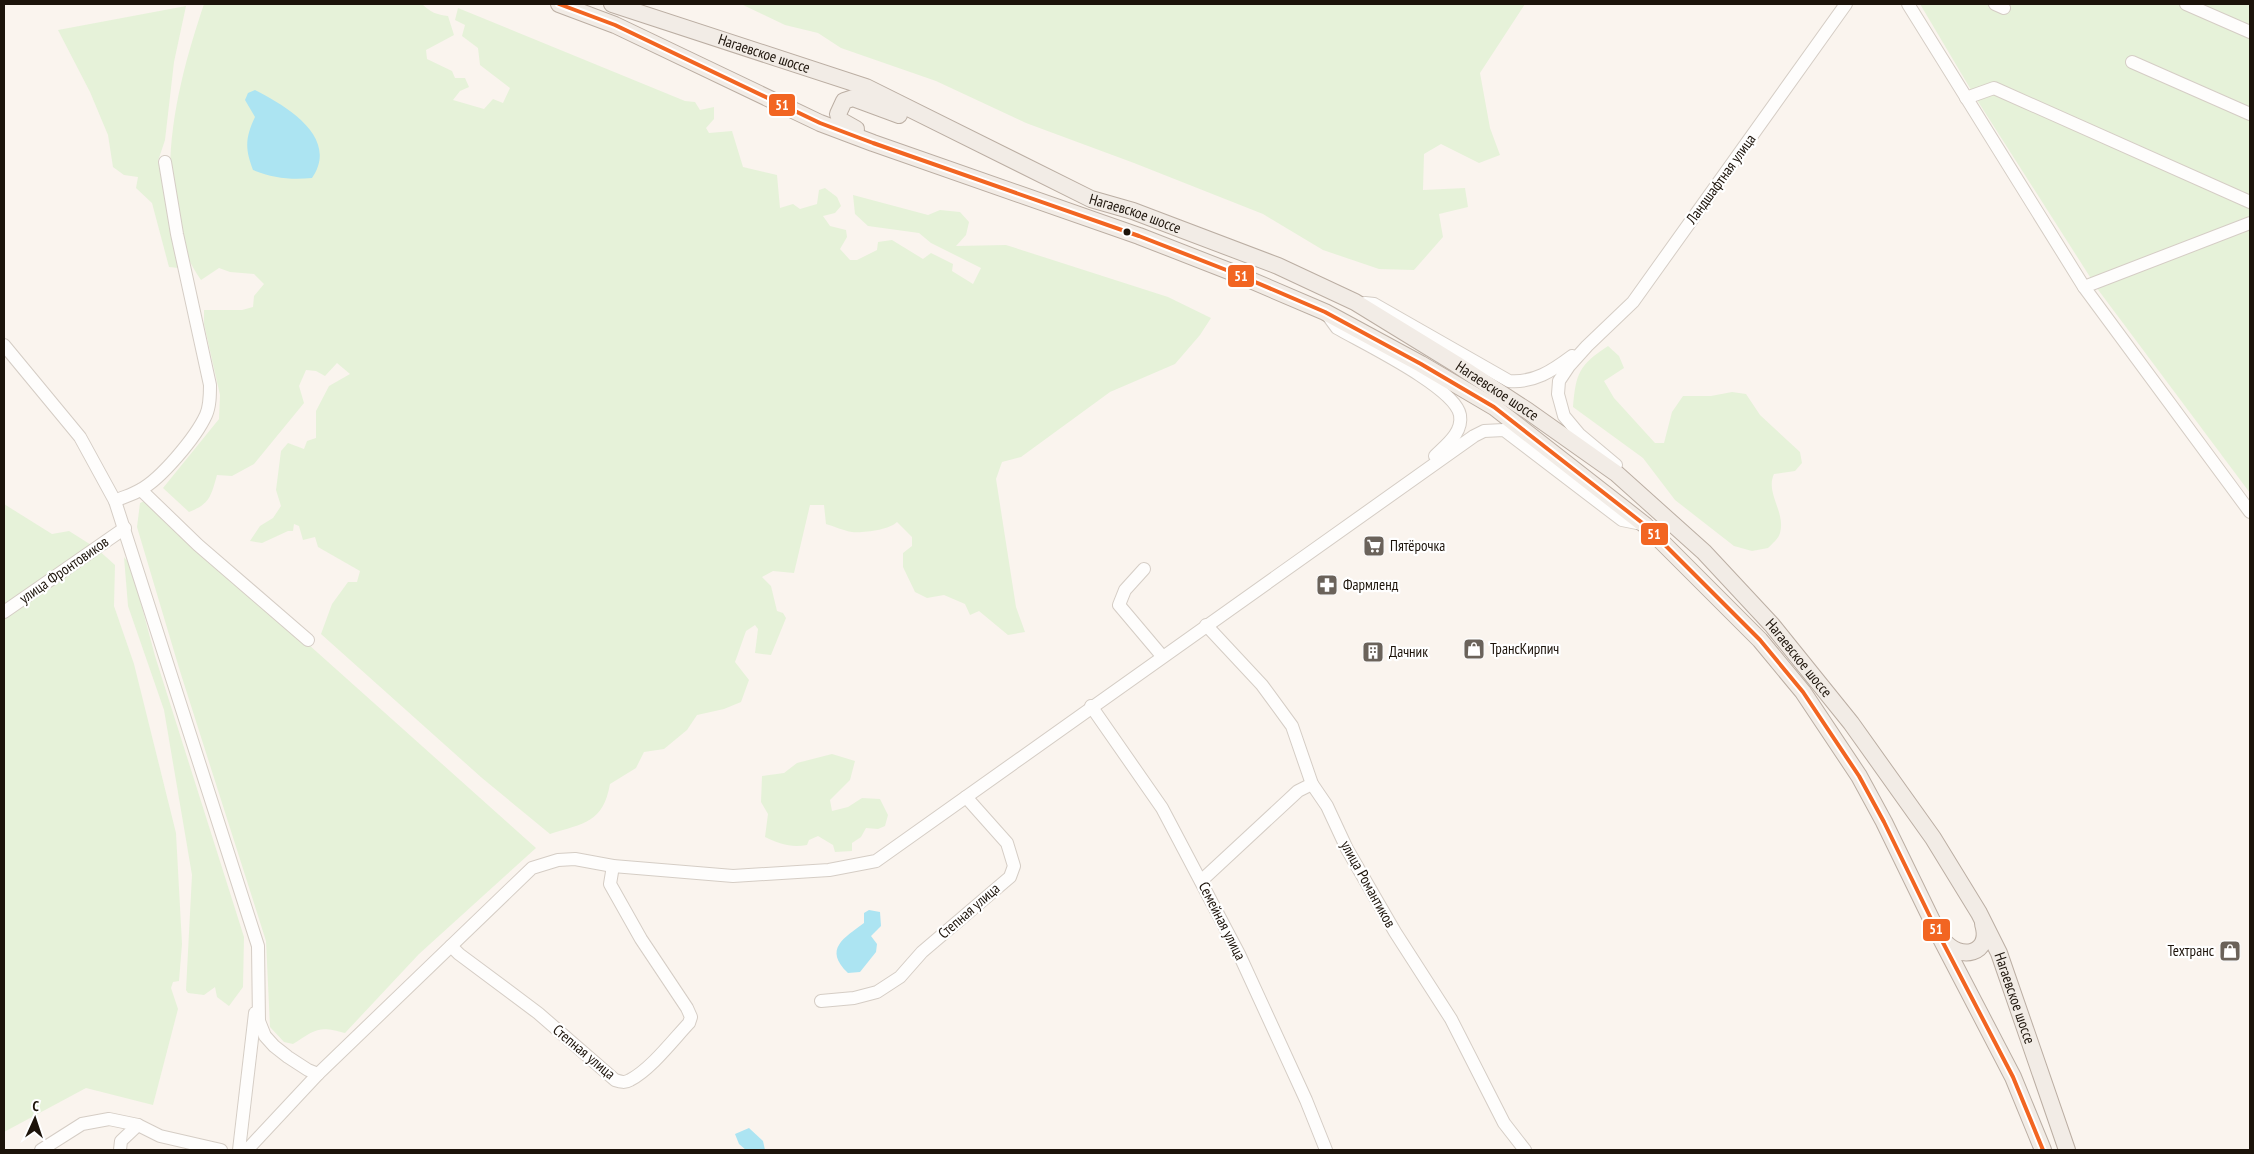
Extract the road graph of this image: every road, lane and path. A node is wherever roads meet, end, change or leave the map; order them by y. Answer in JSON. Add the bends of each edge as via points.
{"nodes":[{"id":1,"x":559,"y":4,"type":"edge"},
{"id":2,"x":612,"y":4,"type":"edge"},
{"id":3,"x":1846,"y":4,"type":"edge"},
{"id":4,"x":1908,"y":4,"type":"edge"},
{"id":5,"x":2186,"y":4,"type":"edge"},
{"id":6,"x":2250,"y":32,"type":"edge"},
{"id":7,"x":2132,"y":62,"type":"dead end"},
{"id":8,"x":1966,"y":98,"type":"junction"},
{"id":9,"x":2250,"y":114,"type":"edge"},
{"id":10,"x":1009,"y":160,"type":"junction"},
{"id":11,"x":165,"y":162,"type":"dead end"},
{"id":12,"x":1004,"y":189,"type":"junction"},
{"id":13,"x":2250,"y":202,"type":"edge"},
{"id":14,"x":2250,"y":223,"type":"edge"},
{"id":15,"x":2084,"y":287,"type":"junction"},
{"id":16,"x":1355,"y":302,"type":"junction"},
{"id":17,"x":1325,"y":312,"type":"junction"},
{"id":18,"x":4,"y":345,"type":"edge"},
{"id":19,"x":1586,"y":346,"type":"junction"},
{"id":20,"x":1418,"y":475,"type":"junction"},
{"id":21,"x":141,"y":490,"type":"junction"},
{"id":22,"x":115,"y":500,"type":"junction"},
{"id":23,"x":2250,"y":512,"type":"edge"},
{"id":24,"x":1645,"y":525,"type":"junction"},
{"id":25,"x":125,"y":528,"type":"junction"},
{"id":26,"x":1704,"y":552,"type":"junction"},
{"id":27,"x":1144,"y":569,"type":"dead end"},
{"id":28,"x":4,"y":612,"type":"edge"},
{"id":29,"x":1206,"y":625,"type":"junction"},
{"id":30,"x":308,"y":640,"type":"dead end"},
{"id":31,"x":1162,"y":656,"type":"junction"},
{"id":32,"x":1091,"y":706,"type":"junction"},
{"id":33,"x":1312,"y":784,"type":"junction"},
{"id":34,"x":966,"y":798,"type":"junction"},
{"id":35,"x":613,"y":866,"type":"junction"},
{"id":36,"x":1201,"y":881,"type":"junction"},
{"id":37,"x":1979,"y":913,"type":"junction"},
{"id":38,"x":1938,"y":933,"type":"junction"},
{"id":39,"x":452,"y":946,"type":"junction"},
{"id":40,"x":258,"y":981,"type":"junction"},
{"id":41,"x":821,"y":1001,"type":"dead end"},
{"id":42,"x":318,"y":1074,"type":"junction"},
{"id":43,"x":138,"y":1125,"type":"junction"},
{"id":44,"x":40,"y":1150,"type":"edge"},
{"id":45,"x":120,"y":1150,"type":"edge"},
{"id":46,"x":221,"y":1150,"type":"edge"},
{"id":47,"x":239,"y":1150,"type":"edge"},
{"id":48,"x":247,"y":1150,"type":"edge"},
{"id":49,"x":1326,"y":1150,"type":"edge"},
{"id":50,"x":1525,"y":1150,"type":"edge"},
{"id":51,"x":2043,"y":1150,"type":"edge"},
{"id":52,"x":2067,"y":1150,"type":"edge"}],
"edges":[{"from":1,"to":12,"type":"main road","name":"Нагаевское шоссе","via":[[615,25],[820,123]]},
{"from":2,"to":10,"type":"main road","name":"Нагаевское шоссе","via":[[866,87]]},
{"from":3,"to":19,"type":"street","name":"Ландшафтная улица","via":[[1633,302]]},
{"from":4,"to":8,"type":"street"},
{"from":5,"to":6,"type":"street"},
{"from":7,"to":9,"type":"street"},
{"from":8,"to":13,"type":"street","via":[[1994,88]]},
{"from":8,"to":15,"type":"street"},
{"from":10,"to":12,"type":"main road","via":[[986,154],[864,101],[853,98],[840,106],[840,120],[849,127],[982,175]]},
{"from":10,"to":16,"type":"main road","name":"Нагаевское шоссе","via":[[1091,199],[1133,211],[1278,266]]},
{"from":11,"to":21,"type":"street","via":[[210,398],[206,414],[193,437],[156,479]]},
{"from":12,"to":17,"type":"main road","name":"Нагаевское шоссе","via":[[1217,266]]},
{"from":14,"to":15,"type":"street"},
{"from":15,"to":23,"type":"street"},
{"from":16,"to":19,"type":"street","via":[[1374,304],[1509,381],[1524,382],[1539,377]]},
{"from":16,"to":26,"type":"main road","name":"Нагаевское шоссе","via":[[1528,410],[1617,474]]},
{"from":17,"to":20,"type":"street","via":[[1336,328],[1438,387],[1458,406],[1458,430]]},
{"from":17,"to":24,"type":"main road","name":"Нагаевское шоссе","via":[[1494,407]]},
{"from":18,"to":22,"type":"street","via":[[80,437]]},
{"from":19,"to":26,"type":"street","via":[[1559,381],[1558,394],[1564,416],[1580,434],[1689,527]]},
{"from":20,"to":24,"type":"street","via":[[1474,436],[1484,431],[1504,430],[1622,520]]},
{"from":20,"to":29,"type":"street"},
{"from":21,"to":22,"type":"street"},
{"from":21,"to":30,"type":"street","via":[[198,545]]},
{"from":22,"to":25,"type":"street"},
{"from":24,"to":38,"type":"main road","name":"Нагаевское шоссе","via":[[1760,640],[1803,692],[1859,776]]},
{"from":25,"to":28,"type":"street","name":"улица Фронтовиков"},
{"from":25,"to":40,"type":"street","via":[[258,946]]},
{"from":26,"to":37,"type":"main road","name":"Нагаевское шоссе","via":[[1772,625],[1851,723],[1933,838]]},
{"from":27,"to":31,"type":"street","via":[[1125,590],[1119,605]]},
{"from":29,"to":31,"type":"street"},
{"from":29,"to":33,"type":"street","name":"улица Романтиков","via":[[1262,686],[1292,726]]},
{"from":31,"to":32,"type":"street"},
{"from":32,"to":34,"type":"street"},
{"from":32,"to":36,"type":"street","name":"Семейная улица","via":[[1162,808]]},
{"from":33,"to":36,"type":"street","via":[[1298,792]]},
{"from":33,"to":50,"type":"street","name":"улица Романтиков","via":[[1327,806],[1376,901],[1451,1019],[1504,1123]]},
{"from":34,"to":35,"type":"street","via":[[876,861],[829,870],[733,876]]},
{"from":34,"to":41,"type":"street","name":"Степная улица","via":[[1007,843],[1014,866],[1010,877],[922,952],[900,977],[877,992]]},
{"from":35,"to":39,"type":"street","via":[[575,859],[558,860],[532,868]]},
{"from":35,"to":39,"type":"street","name":"Степная улица","via":[[610,884],[691,1017],[683,1030],[630,1080],[616,1080],[538,1013]]},
{"from":36,"to":49,"type":"street","name":"Семейная улица","via":[[1239,954]]},
{"from":37,"to":38,"type":"main road","via":[[1985,938],[1975,951],[1954,951]]},
{"from":37,"to":52,"type":"main road","name":"Нагаевское шоссе","via":[[2005,968]]},
{"from":38,"to":51,"type":"main road","name":"Нагаевское шоссе","via":[[2013,1077]]},
{"from":39,"to":42,"type":"street"},
{"from":40,"to":42,"type":"street","via":[[260,1021],[265,1036],[288,1057]]},
{"from":40,"to":47,"type":"street"},
{"from":42,"to":48,"type":"street"},
{"from":43,"to":44,"type":"street","via":[[109,1119],[82,1124]]},
{"from":43,"to":45,"type":"street","via":[[121,1141]]},
{"from":43,"to":46,"type":"street","via":[[160,1136]]}]}
